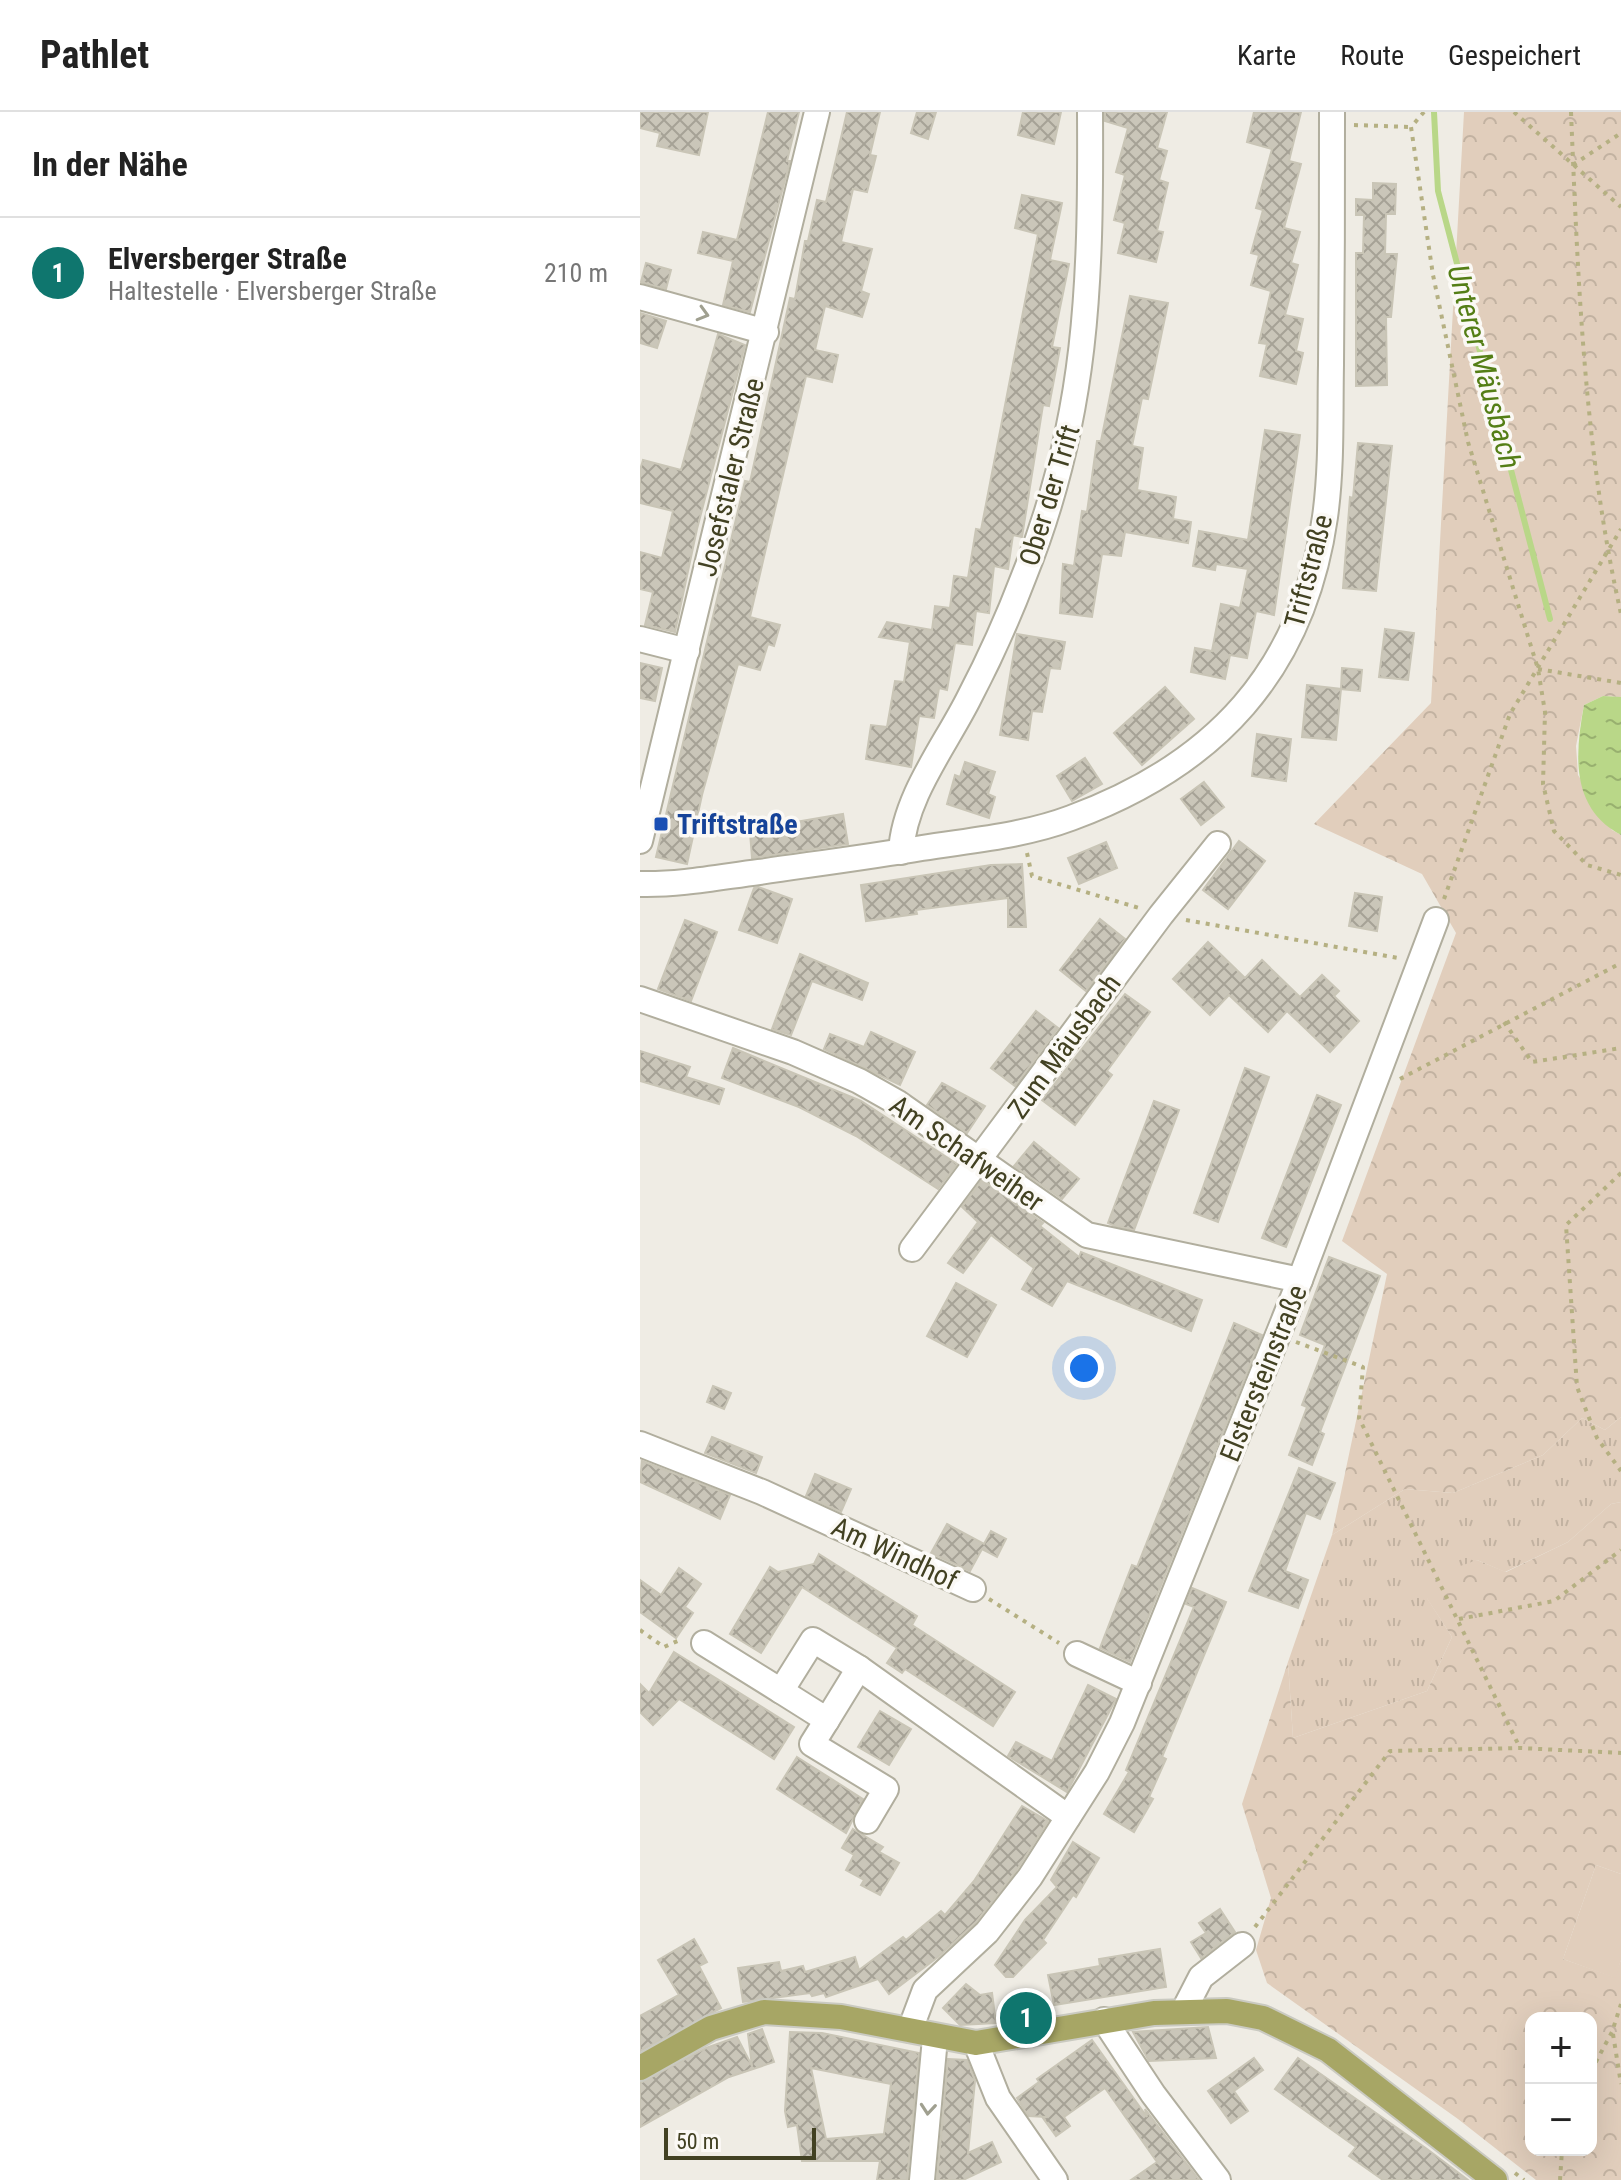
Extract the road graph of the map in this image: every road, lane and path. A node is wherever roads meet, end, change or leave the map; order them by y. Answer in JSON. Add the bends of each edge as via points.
{"nodes":[{"id":1,"x":817,"y":112,"type":"edge"},
{"id":2,"x":1090,"y":112,"type":"edge"},
{"id":3,"x":1424,"y":112,"type":"edge"},
{"id":4,"x":1514,"y":112,"type":"edge"},
{"id":5,"x":1571,"y":112,"type":"edge"},
{"id":6,"x":1332,"y":118,"type":"edge"},
{"id":7,"x":1411,"y":127,"type":"junction"},
{"id":8,"x":1621,"y":133,"type":"edge"},
{"id":9,"x":1573,"y":165,"type":"junction"},
{"id":10,"x":1621,"y":207,"type":"edge"},
{"id":11,"x":640,"y":297,"type":"edge"},
{"id":12,"x":766,"y":332,"type":"junction"},
{"id":13,"x":1621,"y":529,"type":"edge"},
{"id":14,"x":1608,"y":555,"type":"junction"},
{"id":15,"x":1621,"y":614,"type":"edge"},
{"id":16,"x":640,"y":639,"type":"edge"},
{"id":17,"x":687,"y":651,"type":"junction"},
{"id":18,"x":1538,"y":669,"type":"junction"},
{"id":19,"x":1621,"y":683,"type":"edge"},
{"id":20,"x":1023,"y":832,"type":"junction"},
{"id":21,"x":640,"y":841,"type":"edge"},
{"id":22,"x":1218,"y":844,"type":"dead end"},
{"id":23,"x":901,"y":852,"type":"junction"},
{"id":24,"x":1621,"y":875,"type":"edge"},
{"id":25,"x":640,"y":884,"type":"edge"},
{"id":26,"x":1161,"y":915,"type":"junction"},
{"id":27,"x":1436,"y":920,"type":"joint"},
{"id":28,"x":1420,"y":960,"type":"junction"},
{"id":29,"x":1621,"y":963,"type":"edge"},
{"id":30,"x":640,"y":999,"type":"edge"},
{"id":31,"x":1504,"y":1022,"type":"junction"},
{"id":32,"x":1621,"y":1048,"type":"edge"},
{"id":33,"x":1373,"y":1093,"type":"junction"},
{"id":34,"x":980,"y":1161,"type":"junction"},
{"id":35,"x":1621,"y":1173,"type":"edge"},
{"id":36,"x":912,"y":1249,"type":"dead end"},
{"id":37,"x":1300,"y":1280,"type":"junction"},
{"id":38,"x":1278,"y":1335,"type":"junction"},
{"id":39,"x":640,"y":1444,"type":"edge"},
{"id":40,"x":1621,"y":1471,"type":"edge"},
{"id":41,"x":1621,"y":1550,"type":"edge"},
{"id":42,"x":973,"y":1589,"type":"joint"},
{"id":43,"x":1459,"y":1619,"type":"junction"},
{"id":44,"x":640,"y":1630,"type":"edge"},
{"id":45,"x":704,"y":1643,"type":"joint"},
{"id":46,"x":1077,"y":1654,"type":"joint"},
{"id":47,"x":859,"y":1668,"type":"junction"},
{"id":48,"x":1139,"y":1683,"type":"junction"},
{"id":49,"x":781,"y":1691,"type":"junction"},
{"id":50,"x":827,"y":1720,"type":"junction"},
{"id":51,"x":1520,"y":1748,"type":"junction"},
{"id":52,"x":1621,"y":1753,"type":"edge"},
{"id":53,"x":1068,"y":1817,"type":"junction"},
{"id":54,"x":867,"y":1821,"type":"dead end"},
{"id":55,"x":1242,"y":1945,"type":"joint"},
{"id":56,"x":1621,"y":2004,"type":"edge"},
{"id":57,"x":1184,"y":2010,"type":"junction"},
{"id":58,"x":1104,"y":2020,"type":"junction"},
{"id":59,"x":910,"y":2030,"type":"junction"},
{"id":60,"x":1612,"y":2032,"type":"junction"},
{"id":61,"x":935,"y":2038,"type":"junction"},
{"id":62,"x":976,"y":2043,"type":"junction"},
{"id":63,"x":1597,"y":2060,"type":"edge"},
{"id":64,"x":640,"y":2068,"type":"edge"},
{"id":65,"x":1621,"y":2084,"type":"edge"},
{"id":66,"x":1562,"y":2156,"type":"edge"},
{"id":67,"x":922,"y":2180,"type":"edge"},
{"id":68,"x":1055,"y":2180,"type":"edge"},
{"id":69,"x":1218,"y":2180,"type":"edge"},
{"id":70,"x":1495,"y":2180,"type":"edge"},
{"id":71,"x":1560,"y":2180,"type":"edge"}],
"edges":[{"from":1,"to":12,"type":"street","name":"Josefstaler Straße"},
{"from":2,"to":23,"type":"street","name":"Ober der Trift","via":[[1086,311],[1063,465],[1002,631],[907,815]]},
{"from":3,"to":7,"type":"path"},
{"from":4,"to":9,"type":"path"},
{"from":5,"to":9,"type":"path"},
{"from":6,"to":7,"type":"path"},
{"from":6,"to":20,"type":"street","name":"Triftstraße","via":[[1325,516],[1307,596],[1288,646],[1260,689],[1218,732],[1178,762],[1117,799]]},
{"from":7,"to":18,"type":"path","via":[[1433,275],[1468,442]]},
{"from":8,"to":9,"type":"path"},
{"from":9,"to":10,"type":"path"},
{"from":9,"to":14,"type":"path","via":[[1588,409]]},
{"from":11,"to":12,"type":"street","one_way":true},
{"from":12,"to":17,"type":"street","name":"Josefstaler Straße"},
{"from":13,"to":14,"type":"path"},
{"from":14,"to":15,"type":"path"},
{"from":14,"to":18,"type":"path"},
{"from":16,"to":17,"type":"street"},
{"from":17,"to":21,"type":"street","name":"Josefstaler Straße"},
{"from":18,"to":19,"type":"path"},
{"from":18,"to":24,"type":"path","via":[[1545,712],[1543,784],[1554,831],[1587,865]]},
{"from":18,"to":27,"type":"path","via":[[1510,714]]},
{"from":20,"to":23,"type":"street","name":"Triftstraße"},
{"from":20,"to":26,"type":"path","via":[[1032,876]]},
{"from":22,"to":26,"type":"street","name":"Zum Mäusbach"},
{"from":23,"to":25,"type":"street","name":"Triftstraße","via":[[682,883]]},
{"from":26,"to":28,"type":"path"},
{"from":26,"to":34,"type":"street","name":"Zum Mäusbach"},
{"from":27,"to":28,"type":"street","name":"Elstersteinstraße"},
{"from":28,"to":33,"type":"street","name":"Elstersteinstraße"},
{"from":29,"to":31,"type":"path"},
{"from":30,"to":34,"type":"street","name":"Am Schafweiher","via":[[793,1052],[859,1081]]},
{"from":31,"to":32,"type":"path","via":[[1532,1062]]},
{"from":31,"to":33,"type":"path"},
{"from":33,"to":37,"type":"street","name":"Elstersteinstraße"},
{"from":34,"to":36,"type":"street","name":"Zum Mäusbach"},
{"from":34,"to":37,"type":"street","name":"Am Schafweiher","via":[[1087,1235]]},
{"from":35,"to":40,"type":"path","via":[[1566,1225],[1577,1387],[1597,1438]]},
{"from":37,"to":38,"type":"street","name":"Elstersteinstraße"},
{"from":38,"to":43,"type":"path","via":[[1363,1367],[1359,1418],[1417,1544]]},
{"from":38,"to":48,"type":"street","name":"Elstersteinstraße"},
{"from":39,"to":42,"type":"street","name":"Am Windhof","via":[[762,1492]]},
{"from":41,"to":43,"type":"path","via":[[1554,1601]]},
{"from":42,"to":46,"type":"path","name":"Am Windhof"},
{"from":43,"to":51,"type":"path"},
{"from":44,"to":45,"type":"path","via":[[664,1647],[690,1635]]},
{"from":45,"to":49,"type":"street"},
{"from":46,"to":48,"type":"street"},
{"from":47,"to":49,"type":"street","via":[[813,1640]]},
{"from":47,"to":50,"type":"street"},
{"from":47,"to":53,"type":"street"},
{"from":48,"to":53,"type":"street","name":"Elstersteinstraße","via":[[1111,1746]]},
{"from":49,"to":50,"type":"street"},
{"from":50,"to":54,"type":"street","via":[[812,1744],[886,1789]]},
{"from":51,"to":52,"type":"path"},
{"from":51,"to":55,"type":"path","via":[[1390,1751]]},
{"from":53,"to":59,"type":"street","name":"Elstersteinstraße","via":[[1005,1913],[925,1990]]},
{"from":55,"to":57,"type":"street","via":[[1201,1977]]},
{"from":56,"to":60,"type":"path"},
{"from":57,"to":58,"type":"main road"},
{"from":57,"to":70,"type":"main road","via":[[1263,2018],[1317,2044]]},
{"from":58,"to":62,"type":"main road"},
{"from":58,"to":69,"type":"street"},
{"from":59,"to":61,"type":"main road"},
{"from":59,"to":64,"type":"main road","via":[[841,2017],[764,2012],[711,2028]]},
{"from":60,"to":63,"type":"path"},
{"from":60,"to":65,"type":"path"},
{"from":61,"to":62,"type":"main road"},
{"from":61,"to":67,"type":"street","one_way":true},
{"from":62,"to":68,"type":"street","via":[[998,2098]]},
{"from":66,"to":71,"type":"path"}]}
